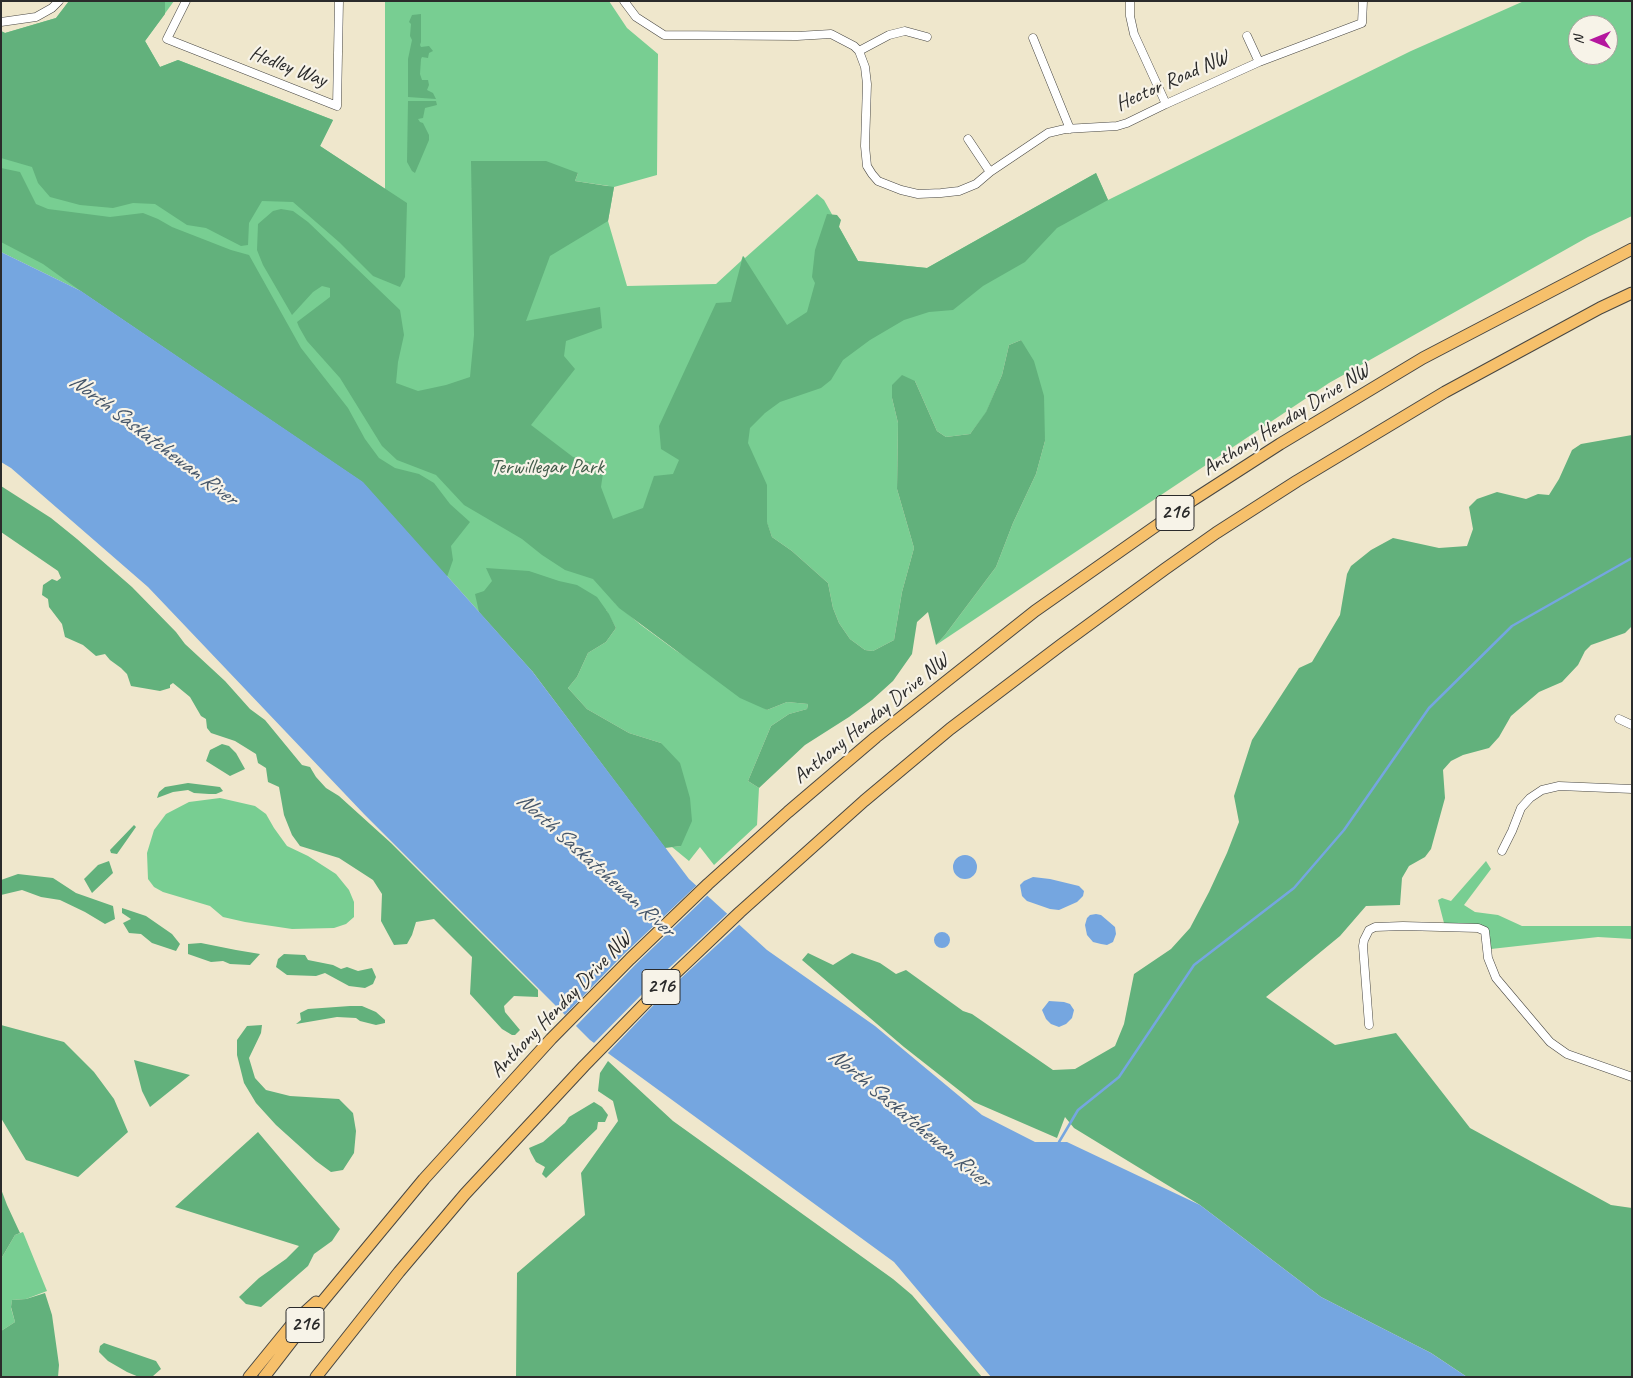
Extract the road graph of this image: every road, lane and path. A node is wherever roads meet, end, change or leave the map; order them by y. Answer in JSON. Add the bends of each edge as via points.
{"nodes":[{"id":1,"x":59,"y":1,"type":"edge"},
{"id":2,"x":186,"y":1,"type":"edge"},
{"id":3,"x":340,"y":1,"type":"edge"},
{"id":4,"x":624,"y":1,"type":"edge"},
{"id":5,"x":1130,"y":1,"type":"edge"},
{"id":6,"x":1363,"y":1,"type":"edge"},
{"id":7,"x":1,"y":22,"type":"edge"},
{"id":8,"x":1247,"y":36,"type":"dead end"},
{"id":9,"x":927,"y":37,"type":"dead end"},
{"id":10,"x":1033,"y":38,"type":"dead end"},
{"id":11,"x":859,"y":51,"type":"junction"},
{"id":12,"x":1259,"y":62,"type":"junction"},
{"id":13,"x":1166,"y":104,"type":"junction"},
{"id":14,"x":1070,"y":129,"type":"junction"},
{"id":15,"x":968,"y":139,"type":"dead end"},
{"id":16,"x":990,"y":172,"type":"junction"},
{"id":17,"x":1632,"y":241,"type":"edge"},
{"id":18,"x":1632,"y":249,"type":"edge"},
{"id":19,"x":1597,"y":266,"type":"junction"},
{"id":20,"x":1632,"y":292,"type":"edge"},
{"id":21,"x":1619,"y":720,"type":"dead end"},
{"id":22,"x":1632,"y":725,"type":"edge"},
{"id":23,"x":1632,"y":789,"type":"edge"},
{"id":24,"x":1502,"y":851,"type":"dead end"},
{"id":25,"x":1369,"y":1025,"type":"dead end"},
{"id":26,"x":1632,"y":1078,"type":"edge"},
{"id":27,"x":343,"y":1277,"type":"junction"},
{"id":28,"x":249,"y":1377,"type":"edge"},
{"id":29,"x":264,"y":1377,"type":"edge"},
{"id":30,"x":316,"y":1377,"type":"edge"}],
"edges":[{"from":1,"to":7,"type":"street","via":[[36,17]]},
{"from":2,"to":3,"type":"street","name":"Hedley Way","via":[[167,39],[337,106]]},
{"from":4,"to":11,"type":"street","via":[[636,18],[664,35],[831,34]]},
{"from":5,"to":13,"type":"street","via":[[1134,34]]},
{"from":6,"to":12,"type":"street","name":"Hector Road NW","via":[[1362,23]]},
{"from":8,"to":12,"type":"street","name":"Hector Road NW"},
{"from":9,"to":11,"type":"street","via":[[905,31],[889,35]]},
{"from":10,"to":14,"type":"street"},
{"from":11,"to":16,"type":"street","name":"Hector Road NW","via":[[865,67],[867,166],[878,181],[909,192],[941,194],[976,184]]},
{"from":12,"to":13,"type":"street","name":"Hector Road NW"},
{"from":13,"to":14,"type":"street","name":"Hector Road NW","via":[[1122,124]]},
{"from":14,"to":16,"type":"street","name":"Hector Road NW","via":[[1048,133]]},
{"from":15,"to":16,"type":"street"},
{"from":17,"to":19,"type":"highway"},
{"from":18,"to":19,"type":"highway","name":"Anthony Henday Drive NW","number":"216"},
{"from":19,"to":27,"type":"highway","name":"Anthony Henday Drive NW","number":"216","via":[[1423,358],[1192,500],[1035,611],[876,737],[708,884],[552,1039],[424,1179]]},
{"from":20,"to":30,"type":"highway","number":"216","via":[[1445,392],[1216,533],[983,704],[864,801],[662,986],[584,1066],[465,1194]]},
{"from":21,"to":22,"type":"street"},
{"from":23,"to":24,"type":"street","via":[[1560,786],[1542,790],[1521,808]]},
{"from":25,"to":26,"type":"street","via":[[1363,946],[1369,930],[1403,926],[1478,928],[1484,931],[1488,958],[1496,978],[1550,1042],[1567,1054]]},
{"from":27,"to":28,"type":"highway","via":[[293,1323]]},
{"from":27,"to":29,"type":"highway","name":"Anthony Henday Drive NW","number":"216"}]}
